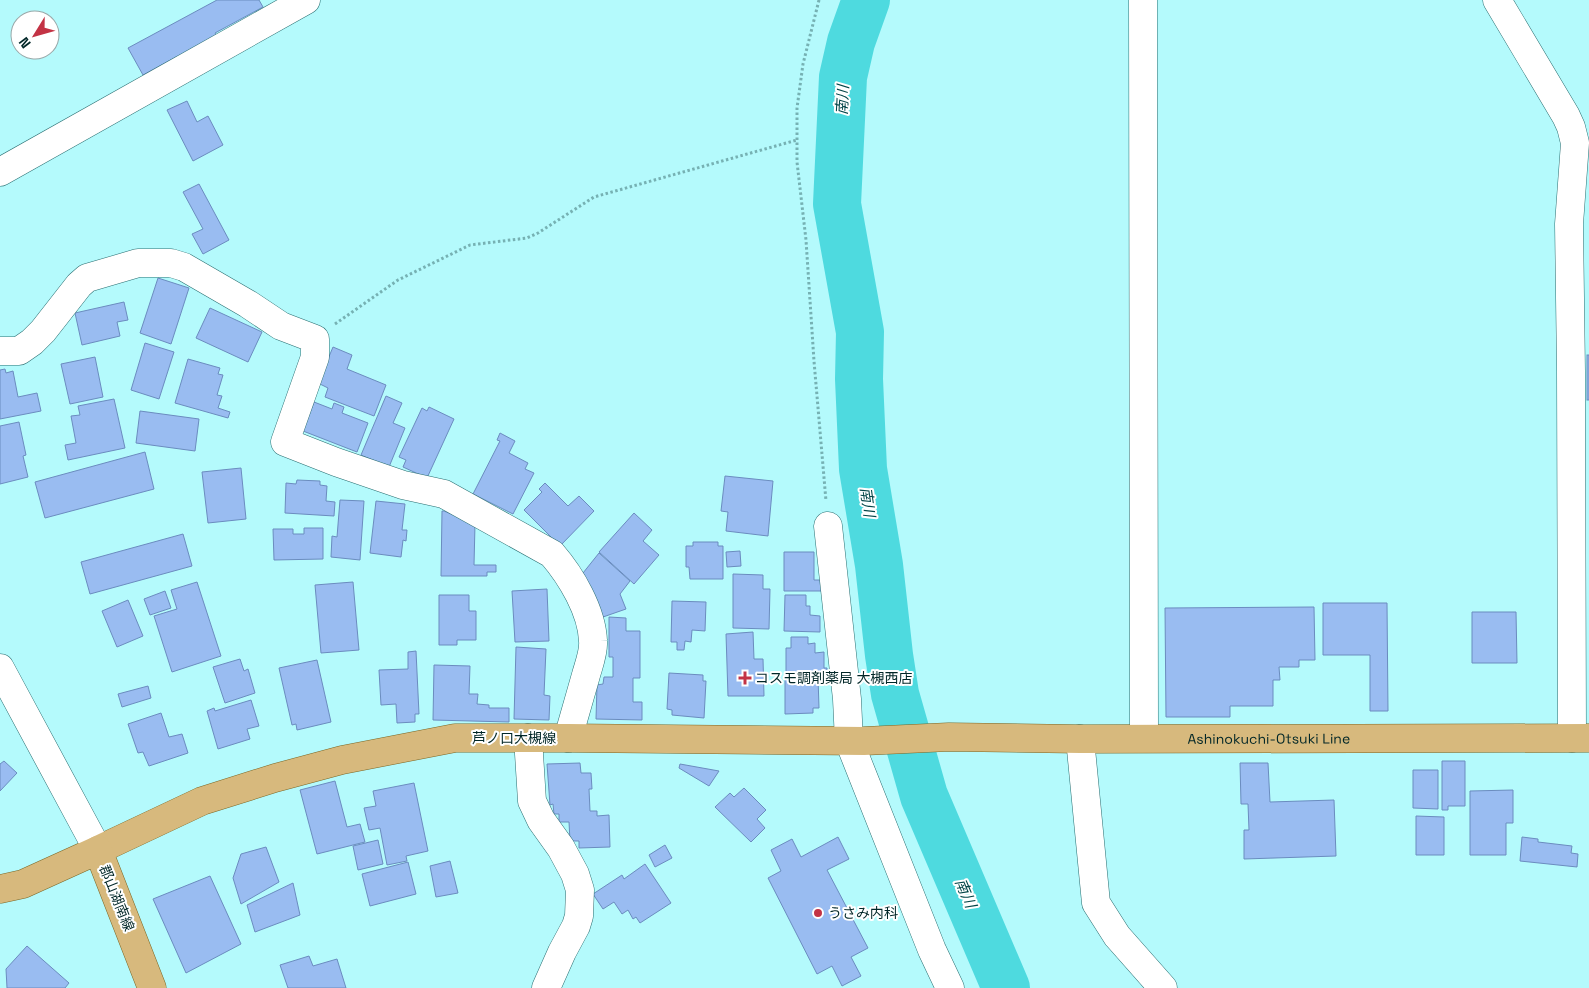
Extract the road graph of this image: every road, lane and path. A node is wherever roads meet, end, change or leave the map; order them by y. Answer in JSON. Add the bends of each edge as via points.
{"nodes":[{"id":1,"x":306,"y":0,"type":"edge"},
{"id":2,"x":819,"y":0,"type":"edge"},
{"id":3,"x":1143,"y":0,"type":"edge"},
{"id":4,"x":1497,"y":0,"type":"edge"},
{"id":5,"x":797,"y":140,"type":"junction"},
{"id":6,"x":0,"y":172,"type":"edge"},
{"id":7,"x":314,"y":339,"type":"junction"},
{"id":8,"x":0,"y":351,"type":"edge"},
{"id":9,"x":828,"y":526,"type":"joint"},
{"id":10,"x":0,"y":668,"type":"edge"},
{"id":11,"x":950,"y":737,"type":"joint"},
{"id":12,"x":528,"y":738,"type":"junction"},
{"id":13,"x":568,"y":738,"type":"junction"},
{"id":14,"x":1144,"y":738,"type":"junction"},
{"id":15,"x":1581,"y":738,"type":"edge"},
{"id":16,"x":1080,"y":739,"type":"junction"},
{"id":17,"x":857,"y":741,"type":"junction"},
{"id":18,"x":98,"y":850,"type":"junction"},
{"id":19,"x":0,"y":889,"type":"edge"},
{"id":20,"x":152,"y":988,"type":"edge"},
{"id":21,"x":546,"y":988,"type":"edge"},
{"id":22,"x":950,"y":988,"type":"edge"},
{"id":23,"x":1163,"y":988,"type":"edge"}],
"edges":[{"from":1,"to":6,"type":"street"},
{"from":2,"to":5,"type":"path","via":[[803,64],[797,108]]},
{"from":3,"to":14,"type":"street"},
{"from":4,"to":15,"type":"street","via":[[1566,116],[1575,142],[1569,224]]},
{"from":5,"to":7,"type":"path","via":[[594,197],[527,238],[470,245],[398,280]]},
{"from":5,"to":9,"type":"path"},
{"from":7,"to":8,"type":"street","via":[[281,326],[184,266],[138,263],[87,278],[32,342],[19,351]]},
{"from":7,"to":13,"type":"street","via":[[315,357],[285,442],[403,485],[444,494],[552,554],[562,566],[584,606],[594,642]]},
{"from":9,"to":17,"type":"street","via":[[847,699]]},
{"from":10,"to":18,"type":"street"},
{"from":11,"to":16,"type":"main road","name":"Ashinokuchi-Otsuki Line"},
{"from":11,"to":17,"type":"main road","name":"芦ノ口大槻線"},
{"from":12,"to":13,"type":"main road","name":"芦ノ口大槻線"},
{"from":12,"to":18,"type":"main road","name":"芦ノ口大槻線","via":[[455,738],[342,760],[202,801]]},
{"from":12,"to":21,"type":"street","via":[[532,801],[575,874],[580,890],[576,926]]},
{"from":13,"to":17,"type":"main road","name":"芦ノ口大槻線"},
{"from":14,"to":15,"type":"main road","name":"Ashinokuchi-Otsuki Line"},
{"from":14,"to":16,"type":"main road","name":"Ashinokuchi-Otsuki Line"},
{"from":16,"to":23,"type":"street","via":[[1096,903],[1117,936]]},
{"from":17,"to":22,"type":"street","via":[[932,950]]},
{"from":18,"to":19,"type":"main road","name":"郡山湖南線","via":[[22,884]]},
{"from":18,"to":20,"type":"main road","name":"郡山湖南線"}]}
